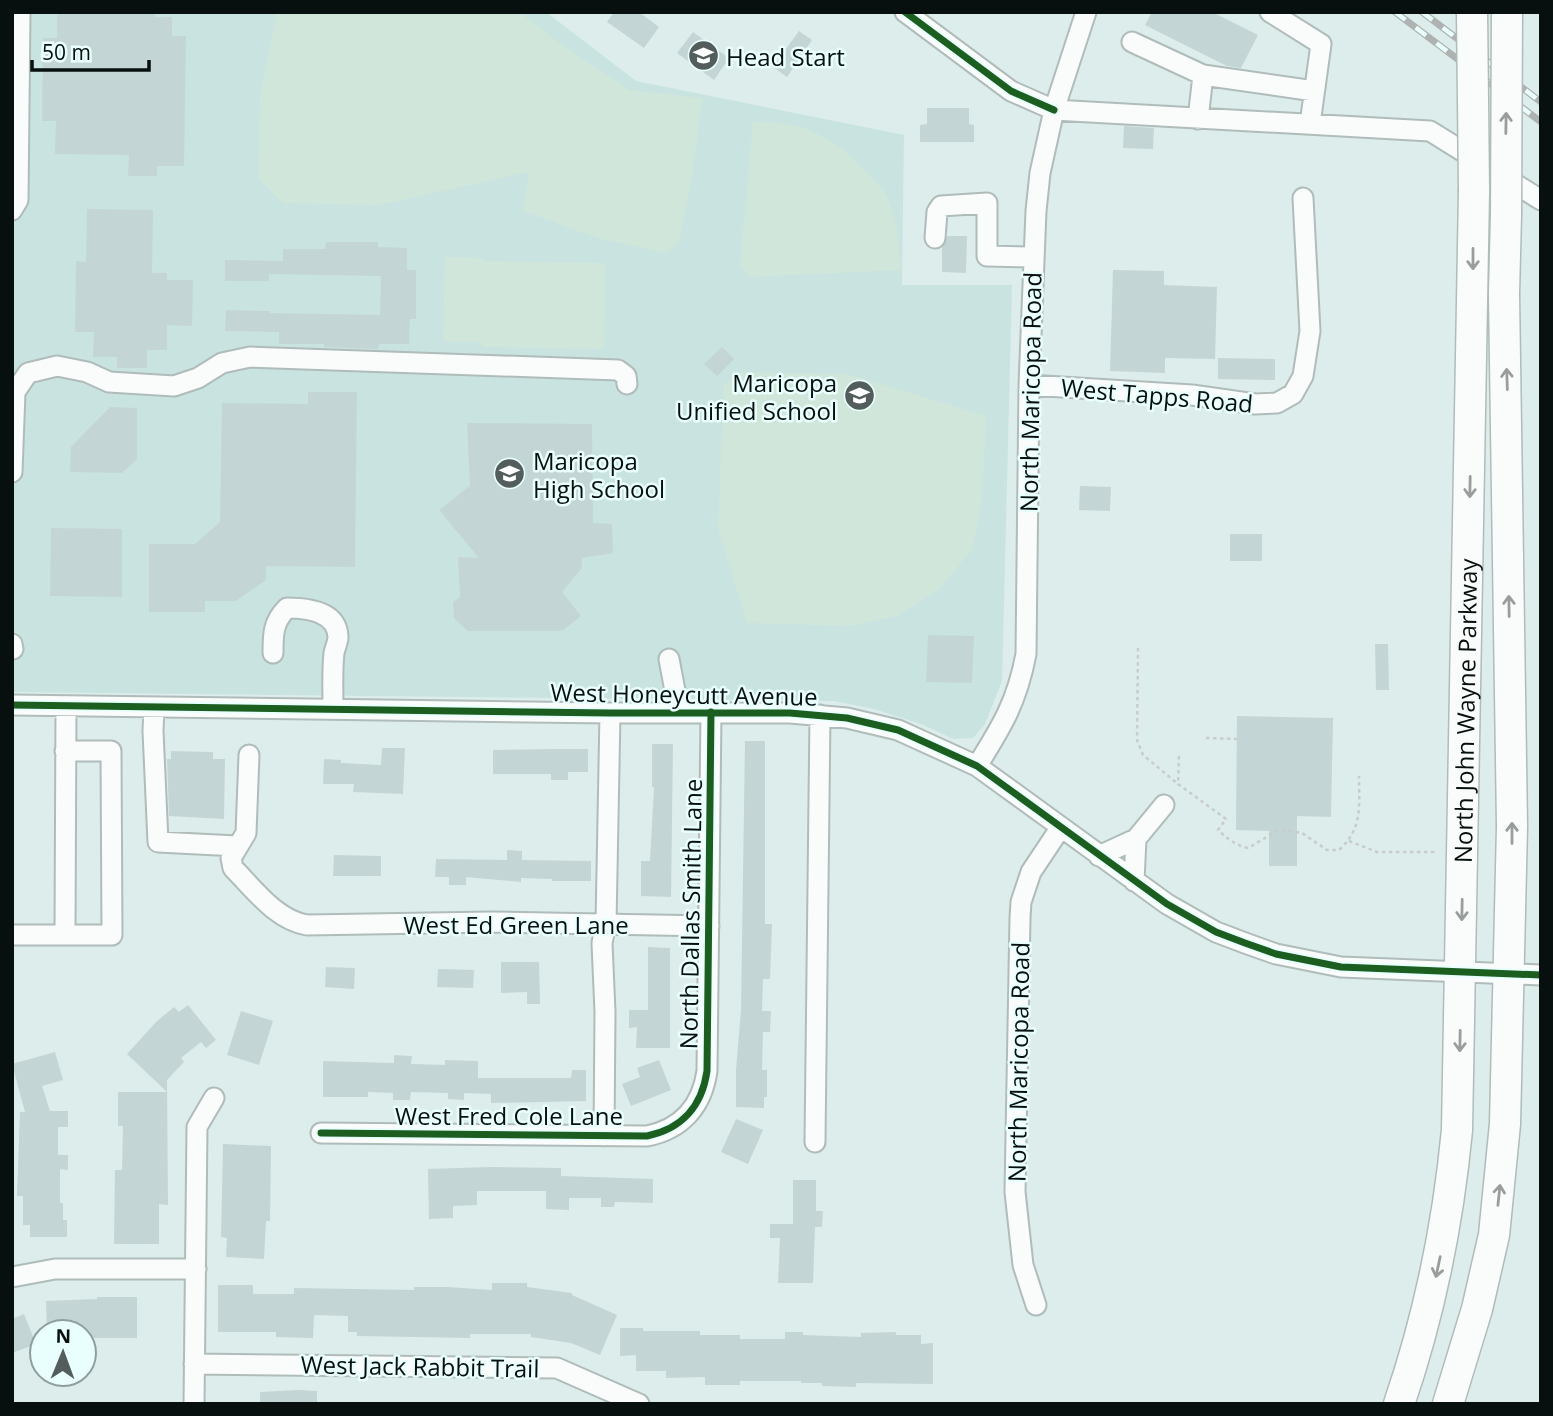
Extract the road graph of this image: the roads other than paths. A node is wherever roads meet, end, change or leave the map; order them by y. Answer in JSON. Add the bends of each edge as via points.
{"nodes":[{"id":1,"x":20,"y":12,"type":"edge"},
{"id":2,"x":905,"y":12,"type":"edge"},
{"id":3,"x":1086,"y":12,"type":"edge"},
{"id":4,"x":1270,"y":12,"type":"edge"},
{"id":5,"x":1472,"y":12,"type":"edge"},
{"id":6,"x":1507,"y":12,"type":"edge"},
{"id":7,"x":1132,"y":42,"type":"dead end"},
{"id":8,"x":1203,"y":75,"type":"junction"},
{"id":9,"x":1314,"y":91,"type":"junction"},
{"id":10,"x":1054,"y":110,"type":"junction"},
{"id":11,"x":1198,"y":119,"type":"junction"},
{"id":12,"x":1310,"y":124,"type":"junction"},
{"id":13,"x":1303,"y":198,"type":"dead end"},
{"id":14,"x":1541,"y":200,"type":"edge"},
{"id":15,"x":12,"y":210,"type":"edge"},
{"id":16,"x":935,"y":238,"type":"dead end"},
{"id":17,"x":1033,"y":257,"type":"junction"},
{"id":18,"x":18,"y":380,"type":"edge"},
{"id":19,"x":627,"y":384,"type":"dead end"},
{"id":20,"x":1029,"y":385,"type":"junction"},
{"id":21,"x":12,"y":472,"type":"edge"},
{"id":22,"x":274,"y":653,"type":"dead end"},
{"id":23,"x":669,"y":659,"type":"dead end"},
{"id":24,"x":12,"y":705,"type":"edge"},
{"id":25,"x":66,"y":706,"type":"junction"},
{"id":26,"x":155,"y":707,"type":"junction"},
{"id":27,"x":334,"y":708,"type":"junction"},
{"id":28,"x":680,"y":712,"type":"junction"},
{"id":29,"x":711,"y":712,"type":"junction"},
{"id":30,"x":610,"y":713,"type":"junction"},
{"id":31,"x":820,"y":715,"type":"junction"},
{"id":32,"x":65,"y":751,"type":"junction"},
{"id":33,"x":249,"y":755,"type":"dead end"},
{"id":34,"x":977,"y":766,"type":"junction"},
{"id":35,"x":1164,"y":805,"type":"dead end"},
{"id":36,"x":1060,"y":827,"type":"junction"},
{"id":37,"x":1136,"y":839,"type":"junction"},
{"id":38,"x":237,"y":846,"type":"junction"},
{"id":39,"x":1099,"y":856,"type":"junction"},
{"id":40,"x":1134,"y":881,"type":"junction"},
{"id":41,"x":606,"y":924,"type":"junction"},
{"id":42,"x":709,"y":926,"type":"junction"},
{"id":43,"x":12,"y":935,"type":"edge"},
{"id":44,"x":65,"y":935,"type":"junction"},
{"id":45,"x":1461,"y":973,"type":"junction"},
{"id":46,"x":1508,"y":975,"type":"junction"},
{"id":47,"x":1541,"y":975,"type":"edge"},
{"id":48,"x":215,"y":1098,"type":"dead end"},
{"id":49,"x":691,"y":1113,"type":"joint"},
{"id":50,"x":321,"y":1133,"type":"dead end"},
{"id":51,"x":604,"y":1136,"type":"junction"},
{"id":52,"x":815,"y":1142,"type":"dead end"},
{"id":53,"x":196,"y":1269,"type":"junction"},
{"id":54,"x":12,"y":1277,"type":"edge"},
{"id":55,"x":1036,"y":1306,"type":"dead end"},
{"id":56,"x":194,"y":1364,"type":"junction"},
{"id":57,"x":194,"y":1404,"type":"edge"},
{"id":58,"x":639,"y":1404,"type":"edge"},
{"id":59,"x":1399,"y":1404,"type":"edge"},
{"id":60,"x":1448,"y":1404,"type":"edge"}],
"edges":[{"from":1,"to":15,"type":"street","via":[[18,200]]},
{"from":2,"to":10,"type":"street","via":[[1011,91]]},
{"from":3,"to":10,"type":"street","name":"North Maricopa Road"},
{"from":4,"to":9,"type":"street","via":[[1321,44]]},
{"from":5,"to":45,"type":"highway","name":"North John Wayne Parkway","one_way":true,"bridge":true,"via":[[1474,191]]},
{"from":46,"to":6,"type":"highway","name":"North John Wayne Parkway","one_way":true,"bridge":true,"via":[[1512,826],[1504,294]]},
{"from":7,"to":8,"type":"street"},
{"from":8,"to":9,"type":"street"},
{"from":8,"to":11,"type":"street"},
{"from":9,"to":12,"type":"street"},
{"from":10,"to":11,"type":"street"},
{"from":10,"to":17,"type":"street","name":"North Maricopa Road","via":[[1040,173]]},
{"from":11,"to":12,"type":"street"},
{"from":12,"to":14,"type":"street","via":[[1430,131]]},
{"from":13,"to":20,"type":"street","name":"West Tapps Road","via":[[1310,331],[1303,376],[1293,394],[1277,403],[1255,404],[1192,395]]},
{"from":16,"to":17,"type":"street","via":[[941,206],[987,203],[987,256]]},
{"from":17,"to":20,"type":"street","name":"North Maricopa Road"},
{"from":18,"to":19,"type":"street","via":[[57,366],[109,382],[174,386],[222,363],[250,357],[618,370]]},
{"from":18,"to":21,"type":"street"},
{"from":20,"to":34,"type":"street","name":"North Maricopa Road","via":[[1026,654],[1008,716]]},
{"from":22,"to":27,"type":"street","via":[[277,618],[287,608],[308,608],[332,621],[338,636]]},
{"from":23,"to":28,"type":"street"},
{"from":24,"to":25,"type":"street","name":"West Honeycutt Avenue"},
{"from":25,"to":26,"type":"street","name":"West Honeycutt Avenue"},
{"from":25,"to":32,"type":"street"},
{"from":26,"to":27,"type":"street","name":"West Honeycutt Avenue"},
{"from":26,"to":38,"type":"street","via":[[158,842]]},
{"from":27,"to":30,"type":"street","name":"West Honeycutt Avenue"},
{"from":28,"to":29,"type":"street","name":"West Honeycutt Avenue"},
{"from":28,"to":30,"type":"street","name":"West Honeycutt Avenue"},
{"from":29,"to":31,"type":"street","name":"West Honeycutt Avenue"},
{"from":29,"to":42,"type":"street","name":"North Dallas Smith Lane"},
{"from":30,"to":41,"type":"street"},
{"from":31,"to":34,"type":"street","name":"West Honeycutt Avenue","via":[[898,730]]},
{"from":31,"to":52,"type":"street"},
{"from":32,"to":44,"type":"street"},
{"from":32,"to":44,"type":"street","via":[[111,751],[112,935]]},
{"from":33,"to":38,"type":"street","via":[[248,820]]},
{"from":34,"to":36,"type":"street","name":"West Honeycutt Avenue"},
{"from":35,"to":37,"type":"street"},
{"from":36,"to":39,"type":"street","name":"West Honeycutt Avenue"},
{"from":36,"to":55,"type":"street","name":"North Maricopa Road","via":[[1031,872],[1020,918],[1015,1192],[1023,1265]]},
{"from":37,"to":39,"type":"street"},
{"from":37,"to":40,"type":"street"},
{"from":38,"to":41,"type":"street","name":"West Ed Green Lane","via":[[231,858],[233,868],[292,923]]},
{"from":39,"to":40,"type":"street","name":"West Honeycutt Avenue"},
{"from":40,"to":45,"type":"street","name":"West Honeycutt Avenue","via":[[1216,932],[1276,954],[1341,967]]},
{"from":41,"to":42,"type":"street","name":"West Ed Green Lane"},
{"from":41,"to":51,"type":"street","via":[[602,943]]},
{"from":42,"to":49,"type":"street","name":"North Dallas Smith Lane","via":[[707,1071],[702,1096]]},
{"from":43,"to":44,"type":"street"},
{"from":45,"to":46,"type":"street","name":"West Honeycutt Avenue"},
{"from":45,"to":59,"type":"highway","name":"North John Wayne Parkway","one_way":true,"via":[[1452,1187],[1431,1300]]},
{"from":46,"to":47,"type":"street","name":"West Honeycutt Avenue"},
{"from":60,"to":46,"type":"highway","name":"North John Wayne Parkway","one_way":true,"via":[[1477,1309],[1499,1199]]},
{"from":48,"to":53,"type":"street","via":[[197,1127]]},
{"from":49,"to":51,"type":"street","name":"West Fred Cole Lane","via":[[659,1133]]},
{"from":50,"to":51,"type":"street","name":"West Fred Cole Lane"},
{"from":53,"to":54,"type":"street","via":[[55,1269]]},
{"from":53,"to":56,"type":"street"},
{"from":56,"to":57,"type":"street"},
{"from":56,"to":58,"type":"street","name":"West Jack Rabbit Trail","via":[[557,1368]]}]}
